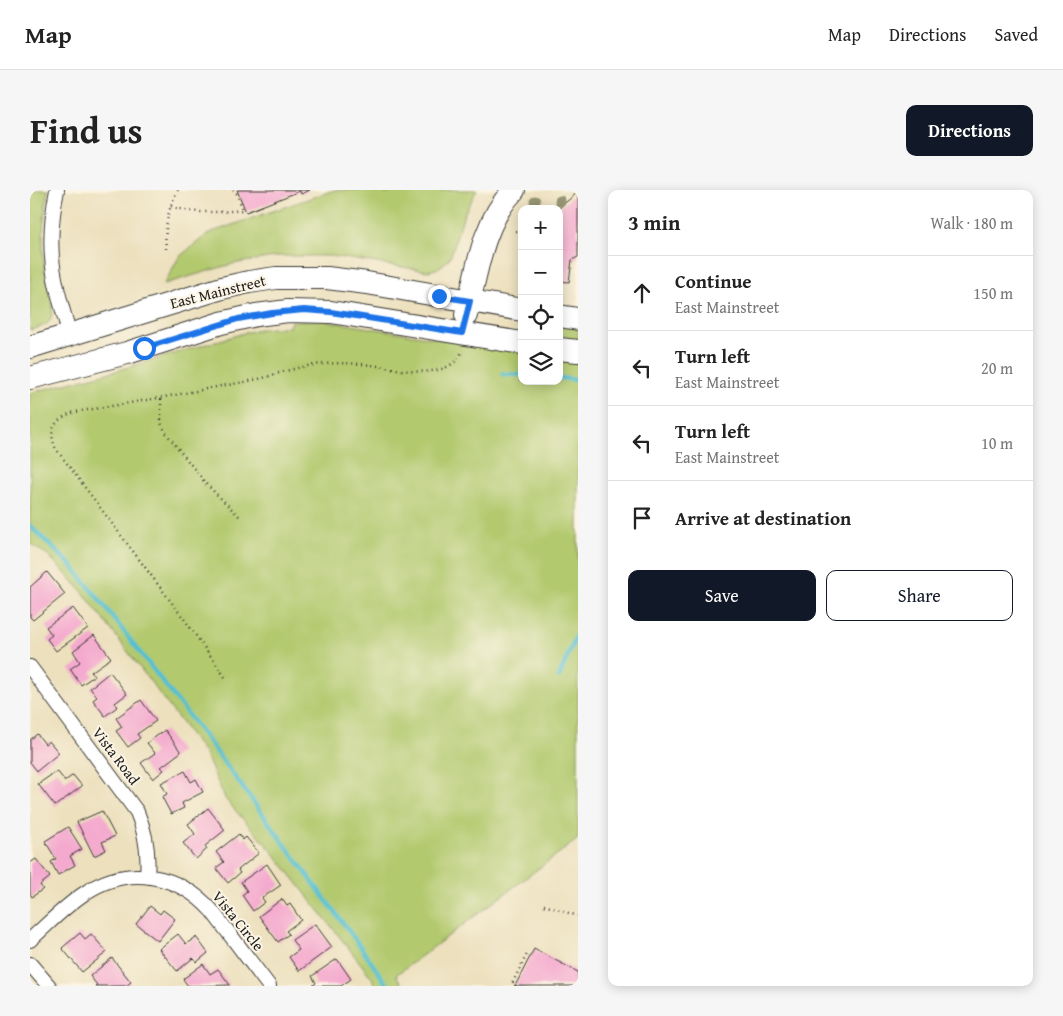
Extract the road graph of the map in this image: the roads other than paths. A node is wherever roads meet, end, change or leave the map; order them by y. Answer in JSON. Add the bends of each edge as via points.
{"nodes":[{"id":1,"x":56,"y":190,"type":"edge"},
{"id":2,"x":514,"y":190,"type":"edge"},
{"id":3,"x":470,"y":301,"type":"junction"},
{"id":4,"x":518,"y":309,"type":"edge"},
{"id":5,"x":563,"y":317,"type":"edge"},
{"id":6,"x":578,"y":319,"type":"edge"},
{"id":7,"x":462,"y":333,"type":"junction"},
{"id":8,"x":70,"y":335,"type":"junction"},
{"id":9,"x":518,"y":342,"type":"edge"},
{"id":10,"x":30,"y":347,"type":"edge"},
{"id":11,"x":563,"y":350,"type":"edge"},
{"id":12,"x":578,"y":352,"type":"edge"},
{"id":13,"x":30,"y":378,"type":"edge"},
{"id":14,"x":30,"y":667,"type":"edge"},
{"id":15,"x":147,"y":876,"type":"junction"},
{"id":16,"x":30,"y":940,"type":"edge"},
{"id":17,"x":30,"y":964,"type":"edge"},
{"id":18,"x":49,"y":986,"type":"edge"},
{"id":19,"x":269,"y":986,"type":"edge"}],
"edges":[{"from":1,"to":8,"type":"street","via":[[50,236],[51,260]]},
{"from":2,"to":3,"type":"main road","via":[[487,233]]},
{"from":3,"to":4,"type":"main road","name":"East Mainstreet"},
{"from":3,"to":7,"type":"main road"},
{"from":3,"to":8,"type":"main road","name":"East Mainstreet","via":[[367,283],[276,278],[222,288]]},
{"from":5,"to":6,"type":"main road"},
{"from":7,"to":9,"type":"main road","name":"East Mainstreet"},
{"from":7,"to":13,"type":"main road","name":"East Mainstreet","via":[[331,312],[272,313],[221,323],[127,353]]},
{"from":8,"to":10,"type":"main road","name":"East Mainstreet"},
{"from":11,"to":12,"type":"main road"},
{"from":14,"to":15,"type":"street","name":"Vista Road","via":[[137,812],[144,828],[149,856]]},
{"from":15,"to":16,"type":"street","name":"Vista Circle","via":[[118,878],[91,889]]},
{"from":15,"to":19,"type":"street","name":"Vista Circle","via":[[178,884],[202,900]]},
{"from":17,"to":18,"type":"street"}]}
